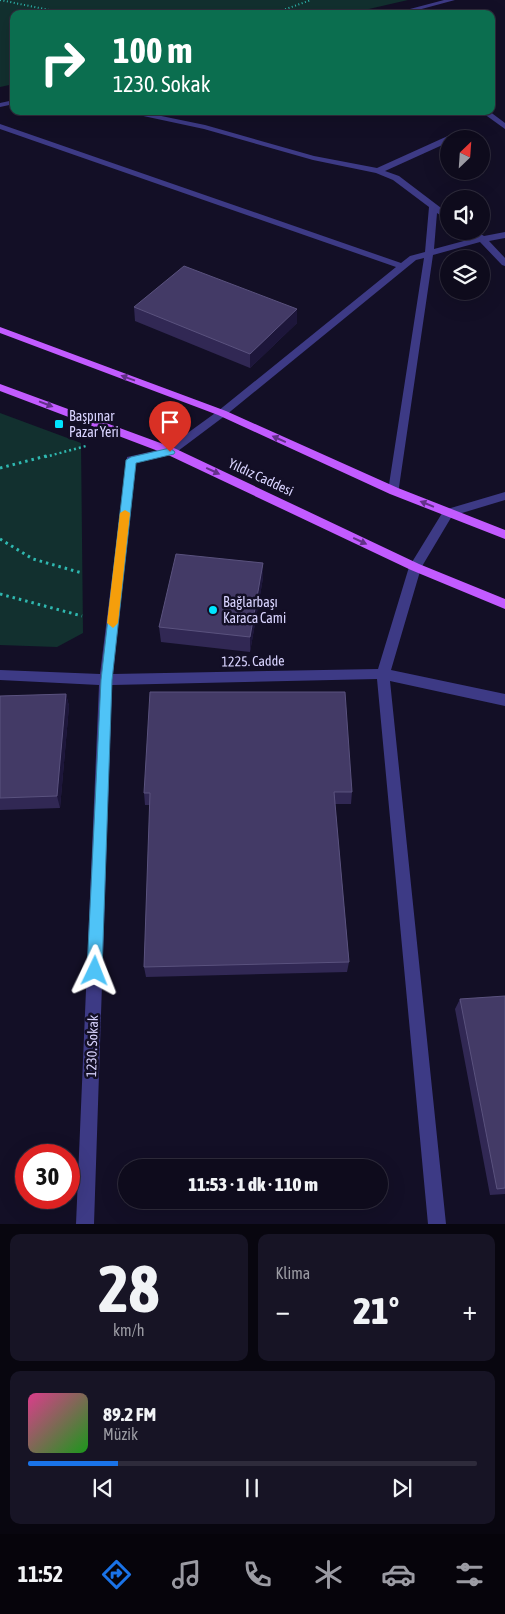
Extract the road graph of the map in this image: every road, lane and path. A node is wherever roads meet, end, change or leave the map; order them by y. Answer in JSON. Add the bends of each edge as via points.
{"nodes":[{"id":1,"x":0,"y":0,"type":"edge"},
{"id":2,"x":311,"y":0,"type":"edge"},
{"id":3,"x":452,"y":0,"type":"edge"},
{"id":4,"x":49,"y":10,"type":"edge"},
{"id":5,"x":283,"y":10,"type":"edge"},
{"id":6,"x":411,"y":10,"type":"edge"},
{"id":7,"x":505,"y":113,"type":"edge"},
{"id":8,"x":146,"y":115,"type":"edge"},
{"id":9,"x":489,"y":115,"type":"edge"},
{"id":10,"x":493,"y":118,"type":"junction"},
{"id":11,"x":0,"y":126,"type":"edge"},
{"id":12,"x":505,"y":127,"type":"edge"},
{"id":13,"x":440,"y":143,"type":"edge"},
{"id":14,"x":378,"y":171,"type":"junction"},
{"id":15,"x":433,"y":208,"type":"junction"},
{"id":16,"x":440,"y":212,"type":"edge"},
{"id":17,"x":505,"y":235,"type":"edge"},
{"id":18,"x":490,"y":238,"type":"edge"},
{"id":19,"x":483,"y":240,"type":"joint"},
{"id":20,"x":429,"y":252,"type":"junction"},
{"id":21,"x":505,"y":263,"type":"edge"},
{"id":22,"x":400,"y":266,"type":"junction"},
{"id":23,"x":0,"y":330,"type":"edge"},
{"id":24,"x":0,"y":387,"type":"edge"},
{"id":25,"x":222,"y":413,"type":"junction"},
{"id":26,"x":127,"y":435,"type":"junction"},
{"id":27,"x":170,"y":452,"type":"junction"},
{"id":28,"x":0,"y":468,"type":"edge"},
{"id":29,"x":394,"y":491,"type":"junction"},
{"id":30,"x":505,"y":496,"type":"edge"},
{"id":31,"x":448,"y":513,"type":"junction"},
{"id":32,"x":505,"y":536,"type":"edge"},
{"id":33,"x":0,"y":539,"type":"edge"},
{"id":34,"x":415,"y":567,"type":"junction"},
{"id":35,"x":82,"y":572,"type":"dead end"},
{"id":36,"x":0,"y":594,"type":"edge"},
{"id":37,"x":505,"y":604,"type":"edge"},
{"id":38,"x":82,"y":616,"type":"dead end"},
{"id":39,"x":382,"y":674,"type":"junction"},
{"id":40,"x":0,"y":675,"type":"edge"},
{"id":41,"x":106,"y":680,"type":"junction"},
{"id":42,"x":505,"y":700,"type":"edge"},
{"id":43,"x":85,"y":1224,"type":"edge"},
{"id":44,"x":438,"y":1224,"type":"edge"}],
"edges":[{"from":1,"to":4,"type":"path"},
{"from":2,"to":5,"type":"path"},
{"from":3,"to":6,"type":"street"},
{"from":7,"to":10,"type":"street"},
{"from":8,"to":14,"type":"street","via":[[205,126],[313,158]]},
{"from":9,"to":10,"type":"street"},
{"from":10,"to":12,"type":"street"},
{"from":11,"to":22,"type":"street"},
{"from":13,"to":14,"type":"street"},
{"from":14,"to":15,"type":"street","via":[[396,178]]},
{"from":15,"to":16,"type":"street"},
{"from":15,"to":20,"type":"street"},
{"from":17,"to":18,"type":"street"},
{"from":19,"to":20,"type":"street"},
{"from":19,"to":21,"type":"street"},
{"from":20,"to":22,"type":"street"},
{"from":20,"to":29,"type":"street"},
{"from":22,"to":25,"type":"street"},
{"from":25,"to":23,"type":"main road","one_way":true},
{"from":24,"to":26,"type":"main road","name":"Yıldız Caddesi","one_way":true},
{"from":25,"to":27,"type":"street"},
{"from":29,"to":25,"type":"main road","one_way":true},
{"from":26,"to":27,"type":"main road","name":"Yıldız Caddesi"},
{"from":26,"to":28,"type":"path"},
{"from":27,"to":34,"type":"main road","name":"Yıldız Caddesi","one_way":true},
{"from":27,"to":41,"type":"street","name":"1230. Sokak","via":[[131,460]]},
{"from":31,"to":29,"type":"main road","one_way":true},
{"from":30,"to":31,"type":"street"},
{"from":31,"to":32,"type":"main road"},
{"from":31,"to":34,"type":"street"},
{"from":33,"to":35,"type":"path","via":[[34,559]]},
{"from":34,"to":37,"type":"main road","name":"Yıldız Caddesi"},
{"from":34,"to":39,"type":"street"},
{"from":36,"to":38,"type":"path"},
{"from":39,"to":41,"type":"street","name":"1225. Cadde"},
{"from":39,"to":42,"type":"street","name":"1225. Cadde"},
{"from":39,"to":44,"type":"street"},
{"from":40,"to":41,"type":"street","name":"1225. Cadde"},
{"from":41,"to":43,"type":"street","name":"1230. Sokak"}]}
